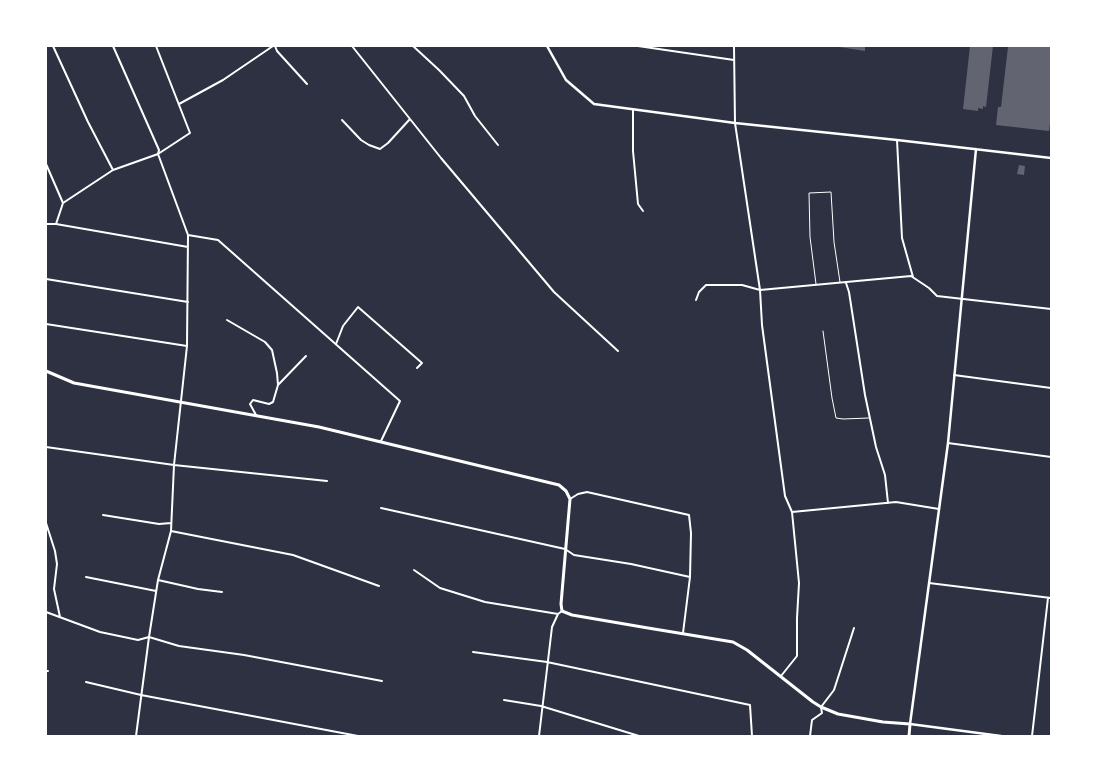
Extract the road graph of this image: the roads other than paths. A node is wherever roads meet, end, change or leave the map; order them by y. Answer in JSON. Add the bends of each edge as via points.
{"nodes":[{"id":1,"x":53,"y":46,"type":"edge"},
{"id":2,"x":113,"y":46,"type":"edge"},
{"id":3,"x":156,"y":46,"type":"edge"},
{"id":4,"x":274,"y":46,"type":"edge"},
{"id":5,"x":352,"y":46,"type":"edge"},
{"id":6,"x":413,"y":46,"type":"edge"},
{"id":7,"x":547,"y":46,"type":"edge"},
{"id":8,"x":638,"y":46,"type":"edge"},
{"id":9,"x":734,"y":46,"type":"edge"},
{"id":10,"x":734,"y":60,"type":"junction"},
{"id":11,"x":307,"y":84,"type":"dead end"},
{"id":12,"x":179,"y":104,"type":"junction"},
{"id":13,"x":633,"y":109,"type":"junction"},
{"id":14,"x":410,"y":119,"type":"junction"},
{"id":15,"x":342,"y":120,"type":"dead end"},
{"id":16,"x":735,"y":123,"type":"junction"},
{"id":17,"x":897,"y":140,"type":"junction"},
{"id":18,"x":498,"y":145,"type":"dead end"},
{"id":19,"x":976,"y":150,"type":"junction"},
{"id":20,"x":158,"y":154,"type":"junction"},
{"id":21,"x":1051,"y":158,"type":"edge"},
{"id":22,"x":46,"y":164,"type":"edge"},
{"id":23,"x":113,"y":170,"type":"junction"},
{"id":24,"x":63,"y":203,"type":"junction"},
{"id":25,"x":643,"y":211,"type":"dead end"},
{"id":26,"x":46,"y":224,"type":"edge"},
{"id":27,"x":56,"y":224,"type":"junction"},
{"id":28,"x":188,"y":235,"type":"junction"},
{"id":29,"x":188,"y":247,"type":"junction"},
{"id":30,"x":914,"y":278,"type":"junction"},
{"id":31,"x":46,"y":279,"type":"edge"},
{"id":32,"x":845,"y":282,"type":"junction"},
{"id":33,"x":840,"y":283,"type":"junction"},
{"id":34,"x":816,"y":285,"type":"junction"},
{"id":35,"x":760,"y":290,"type":"junction"},
{"id":36,"x":962,"y":298,"type":"junction"},
{"id":37,"x":696,"y":300,"type":"dead end"},
{"id":38,"x":188,"y":302,"type":"junction"},
{"id":39,"x":1051,"y":309,"type":"edge"},
{"id":40,"x":227,"y":320,"type":"dead end"},
{"id":41,"x":46,"y":324,"type":"edge"},
{"id":42,"x":824,"y":331,"type":"dead end"},
{"id":43,"x":336,"y":344,"type":"junction"},
{"id":44,"x":187,"y":346,"type":"junction"},
{"id":45,"x":618,"y":351,"type":"dead end"},
{"id":46,"x":306,"y":356,"type":"dead end"},
{"id":47,"x":417,"y":368,"type":"dead end"},
{"id":48,"x":46,"y":371,"type":"edge"},
{"id":49,"x":954,"y":375,"type":"junction"},
{"id":50,"x":278,"y":385,"type":"junction"},
{"id":51,"x":1051,"y":388,"type":"edge"},
{"id":52,"x":182,"y":402,"type":"junction"},
{"id":53,"x":256,"y":415,"type":"junction"},
{"id":54,"x":870,"y":418,"type":"junction"},
{"id":55,"x":381,"y":441,"type":"junction"},
{"id":56,"x":948,"y":443,"type":"junction"},
{"id":57,"x":46,"y":447,"type":"edge"},
{"id":58,"x":1051,"y":457,"type":"edge"},
{"id":59,"x":174,"y":465,"type":"junction"},
{"id":60,"x":327,"y":481,"type":"dead end"},
{"id":61,"x":570,"y":499,"type":"junction"},
{"id":62,"x":888,"y":503,"type":"junction"},
{"id":63,"x":380,"y":508,"type":"dead end"},
{"id":64,"x":939,"y":509,"type":"junction"},
{"id":65,"x":792,"y":512,"type":"junction"},
{"id":66,"x":104,"y":515,"type":"dead end"},
{"id":67,"x":46,"y":523,"type":"edge"},
{"id":68,"x":171,"y":523,"type":"junction"},
{"id":69,"x":171,"y":531,"type":"junction"},
{"id":70,"x":565,"y":549,"type":"junction"},
{"id":71,"x":414,"y":570,"type":"dead end"},
{"id":72,"x":86,"y":577,"type":"dead end"},
{"id":73,"x":690,"y":577,"type":"junction"},
{"id":74,"x":158,"y":580,"type":"junction"},
{"id":75,"x":929,"y":583,"type":"junction"},
{"id":76,"x":379,"y":586,"type":"dead end"},
{"id":77,"x":156,"y":591,"type":"junction"},
{"id":78,"x":222,"y":592,"type":"dead end"},
{"id":79,"x":1049,"y":598,"type":"edge"},
{"id":80,"x":562,"y":611,"type":"junction"},
{"id":81,"x":46,"y":612,"type":"edge"},
{"id":82,"x":558,"y":614,"type":"junction"},
{"id":83,"x":60,"y":618,"type":"junction"},
{"id":84,"x":854,"y":628,"type":"dead end"},
{"id":85,"x":682,"y":633,"type":"junction"},
{"id":86,"x":149,"y":637,"type":"junction"},
{"id":87,"x":473,"y":652,"type":"dead end"},
{"id":88,"x":547,"y":662,"type":"junction"},
{"id":89,"x":780,"y":677,"type":"junction"},
{"id":90,"x":382,"y":681,"type":"dead end"},
{"id":91,"x":86,"y":682,"type":"dead end"},
{"id":92,"x":141,"y":695,"type":"junction"},
{"id":93,"x":504,"y":700,"type":"dead end"},
{"id":94,"x":541,"y":706,"type":"junction"},
{"id":95,"x":820,"y":706,"type":"junction"},
{"id":96,"x":910,"y":724,"type":"junction"},
{"id":97,"x":136,"y":736,"type":"edge"},
{"id":98,"x":358,"y":736,"type":"edge"},
{"id":99,"x":538,"y":736,"type":"edge"},
{"id":100,"x":639,"y":736,"type":"edge"},
{"id":101,"x":752,"y":736,"type":"edge"},
{"id":102,"x":810,"y":736,"type":"edge"},
{"id":103,"x":909,"y":736,"type":"edge"},
{"id":104,"x":1001,"y":736,"type":"edge"},
{"id":105,"x":1032,"y":736,"type":"edge"}],
"edges":[{"from":1,"to":23,"type":"street"},
{"from":2,"to":20,"type":"street","via":[[159,150]]},
{"from":3,"to":12,"type":"street"},
{"from":4,"to":11,"type":"street"},
{"from":4,"to":12,"type":"street","via":[[223,80]]},
{"from":5,"to":14,"type":"street"},
{"from":6,"to":18,"type":"street","via":[[464,96],[475,116]]},
{"from":7,"to":13,"type":"street","via":[[566,80],[594,104]]},
{"from":8,"to":10,"type":"street"},
{"from":9,"to":10,"type":"street"},
{"from":10,"to":16,"type":"street"},
{"from":12,"to":20,"type":"street","via":[[190,133]]},
{"from":13,"to":16,"type":"street"},
{"from":13,"to":25,"type":"street","via":[[633,151],[638,204]]},
{"from":14,"to":15,"type":"street","via":[[380,149],[361,140]]},
{"from":14,"to":45,"type":"street","via":[[554,292]]},
{"from":16,"to":17,"type":"street"},
{"from":16,"to":35,"type":"street"},
{"from":17,"to":19,"type":"street"},
{"from":17,"to":30,"type":"street","via":[[902,238]]},
{"from":19,"to":21,"type":"street"},
{"from":19,"to":36,"type":"street"},
{"from":20,"to":23,"type":"street"},
{"from":20,"to":28,"type":"street"},
{"from":22,"to":24,"type":"street"},
{"from":23,"to":24,"type":"street"},
{"from":24,"to":27,"type":"street"},
{"from":26,"to":27,"type":"street"},
{"from":27,"to":29,"type":"street"},
{"from":28,"to":29,"type":"street"},
{"from":28,"to":43,"type":"street","via":[[218,240]]},
{"from":29,"to":38,"type":"street"},
{"from":30,"to":32,"type":"street","via":[[911,276]]},
{"from":30,"to":36,"type":"street","via":[[937,296]]},
{"from":31,"to":38,"type":"street"},
{"from":32,"to":33,"type":"street"},
{"from":32,"to":54,"type":"street","via":[[849,292],[864,395]]},
{"from":33,"to":34,"type":"street"},
{"from":33,"to":34,"type":"lane","via":[[831,192],[808,193]]},
{"from":34,"to":35,"type":"street"},
{"from":35,"to":37,"type":"street","via":[[742,285],[706,285]]},
{"from":35,"to":65,"type":"street","via":[[762,325],[785,496]]},
{"from":36,"to":39,"type":"street"},
{"from":36,"to":49,"type":"street"},
{"from":38,"to":44,"type":"street"},
{"from":40,"to":50,"type":"street","via":[[265,342],[272,350]]},
{"from":41,"to":44,"type":"street"},
{"from":42,"to":54,"type":"lane","via":[[836,418]]},
{"from":43,"to":47,"type":"street","via":[[343,326],[358,307],[422,363]]},
{"from":43,"to":55,"type":"street","via":[[400,401]]},
{"from":44,"to":52,"type":"street"},
{"from":46,"to":50,"type":"street"},
{"from":48,"to":52,"type":"main road","via":[[74,383]]},
{"from":49,"to":51,"type":"street"},
{"from":49,"to":56,"type":"street"},
{"from":50,"to":53,"type":"street","via":[[273,402],[269,404],[253,400],[250,404]]},
{"from":52,"to":53,"type":"main road"},
{"from":52,"to":59,"type":"street"},
{"from":53,"to":55,"type":"main road"},
{"from":54,"to":62,"type":"street","via":[[885,475]]},
{"from":55,"to":61,"type":"main road","via":[[559,486],[566,491]]},
{"from":56,"to":58,"type":"street"},
{"from":56,"to":64,"type":"street"},
{"from":57,"to":59,"type":"street"},
{"from":59,"to":60,"type":"street"},
{"from":59,"to":68,"type":"street"},
{"from":61,"to":70,"type":"main road"},
{"from":61,"to":73,"type":"street","via":[[587,492],[689,515]]},
{"from":62,"to":64,"type":"street"},
{"from":62,"to":65,"type":"street"},
{"from":63,"to":70,"type":"street"},
{"from":64,"to":75,"type":"street"},
{"from":65,"to":89,"type":"street","via":[[799,583],[797,656]]},
{"from":66,"to":68,"type":"street","via":[[159,524]]},
{"from":67,"to":83,"type":"street","via":[[57,564],[54,589]]},
{"from":68,"to":69,"type":"street"},
{"from":69,"to":74,"type":"street"},
{"from":69,"to":76,"type":"street","via":[[293,555]]},
{"from":70,"to":73,"type":"street","via":[[574,555]]},
{"from":70,"to":80,"type":"main road"},
{"from":71,"to":82,"type":"street","via":[[440,588],[455,593],[485,602]]},
{"from":72,"to":77,"type":"street"},
{"from":73,"to":85,"type":"street"},
{"from":74,"to":77,"type":"street"},
{"from":74,"to":78,"type":"street"},
{"from":75,"to":79,"type":"street"},
{"from":75,"to":96,"type":"street"},
{"from":77,"to":86,"type":"street"},
{"from":79,"to":105,"type":"street"},
{"from":80,"to":82,"type":"street"},
{"from":80,"to":85,"type":"main road"},
{"from":81,"to":83,"type":"street"},
{"from":82,"to":88,"type":"street","via":[[552,627]]},
{"from":83,"to":86,"type":"street","via":[[100,632],[138,640]]},
{"from":84,"to":95,"type":"street","via":[[834,690]]},
{"from":85,"to":89,"type":"main road","via":[[733,642]]},
{"from":86,"to":90,"type":"street","via":[[179,646],[244,655]]},
{"from":86,"to":92,"type":"street"},
{"from":87,"to":88,"type":"street"},
{"from":88,"to":94,"type":"street"},
{"from":88,"to":101,"type":"street","via":[[750,705]]},
{"from":89,"to":95,"type":"main road"},
{"from":91,"to":92,"type":"street"},
{"from":92,"to":97,"type":"street"},
{"from":92,"to":98,"type":"street"},
{"from":93,"to":94,"type":"street"},
{"from":94,"to":99,"type":"street"},
{"from":94,"to":100,"type":"street"},
{"from":95,"to":96,"type":"main road","via":[[838,714]]},
{"from":95,"to":102,"type":"street","via":[[822,713],[812,720]]},
{"from":96,"to":103,"type":"main road"},
{"from":96,"to":104,"type":"street"}]}
